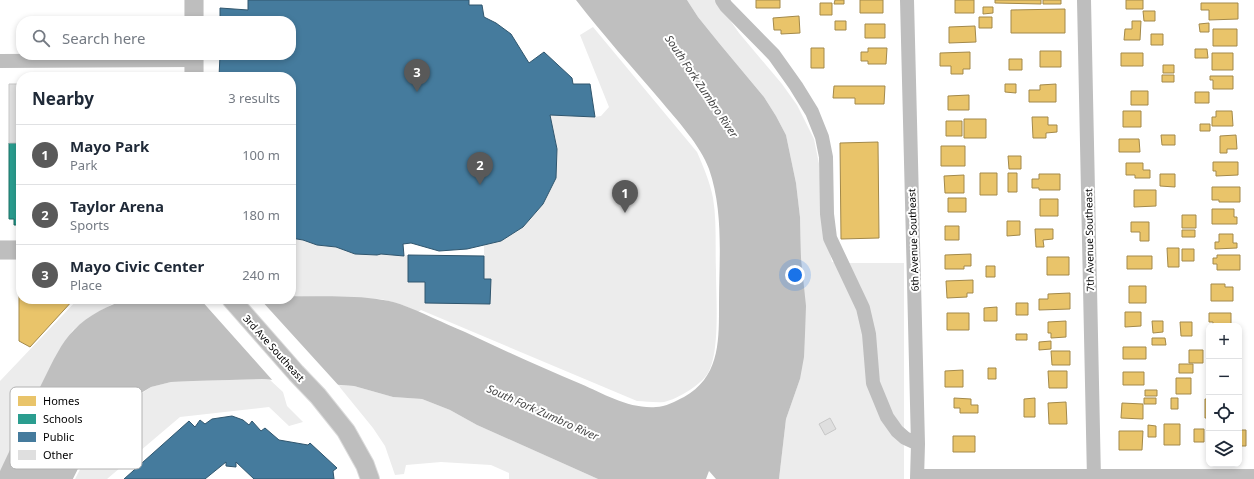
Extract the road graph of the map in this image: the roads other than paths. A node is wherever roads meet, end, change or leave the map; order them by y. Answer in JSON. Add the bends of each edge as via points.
{"nodes":[{"id":1,"x":194,"y":0,"type":"edge"},
{"id":2,"x":722,"y":0,"type":"edge"},
{"id":3,"x":907,"y":0,"type":"edge"},
{"id":4,"x":1084,"y":0,"type":"edge"},
{"id":5,"x":194,"y":16,"type":"edge"},
{"id":6,"x":0,"y":61,"type":"edge"},
{"id":7,"x":194,"y":64,"type":"edge"},
{"id":8,"x":0,"y":250,"type":"edge"},
{"id":9,"x":16,"y":250,"type":"edge"},
{"id":10,"x":235,"y":304,"type":"edge"},
{"id":11,"x":918,"y":444,"type":"junction"},
{"id":12,"x":1254,"y":476,"type":"edge"},
{"id":13,"x":918,"y":478,"type":"edge"},
{"id":14,"x":1094,"y":478,"type":"edge"},
{"id":15,"x":370,"y":479,"type":"edge"}],
"edges":[{"from":1,"to":5,"type":"main road"},
{"from":2,"to":11,"type":"street","via":[[774,55],[812,112],[822,137],[826,157],[830,238],[864,308],[873,383],[887,416],[897,431]]},
{"from":3,"to":11,"type":"street","name":"6th Avenue Southeast"},
{"from":4,"to":14,"type":"street","name":"7th Avenue Southeast"},
{"from":6,"to":7,"type":"street"},
{"from":8,"to":9,"type":"main road"},
{"from":10,"to":15,"type":"main road","name":"3rd Ave Southeast","via":[[346,431]]},
{"from":11,"to":13,"type":"street","name":"6th Avenue Southeast"},
{"from":12,"to":14,"type":"street"},
{"from":13,"to":14,"type":"street"}]}
